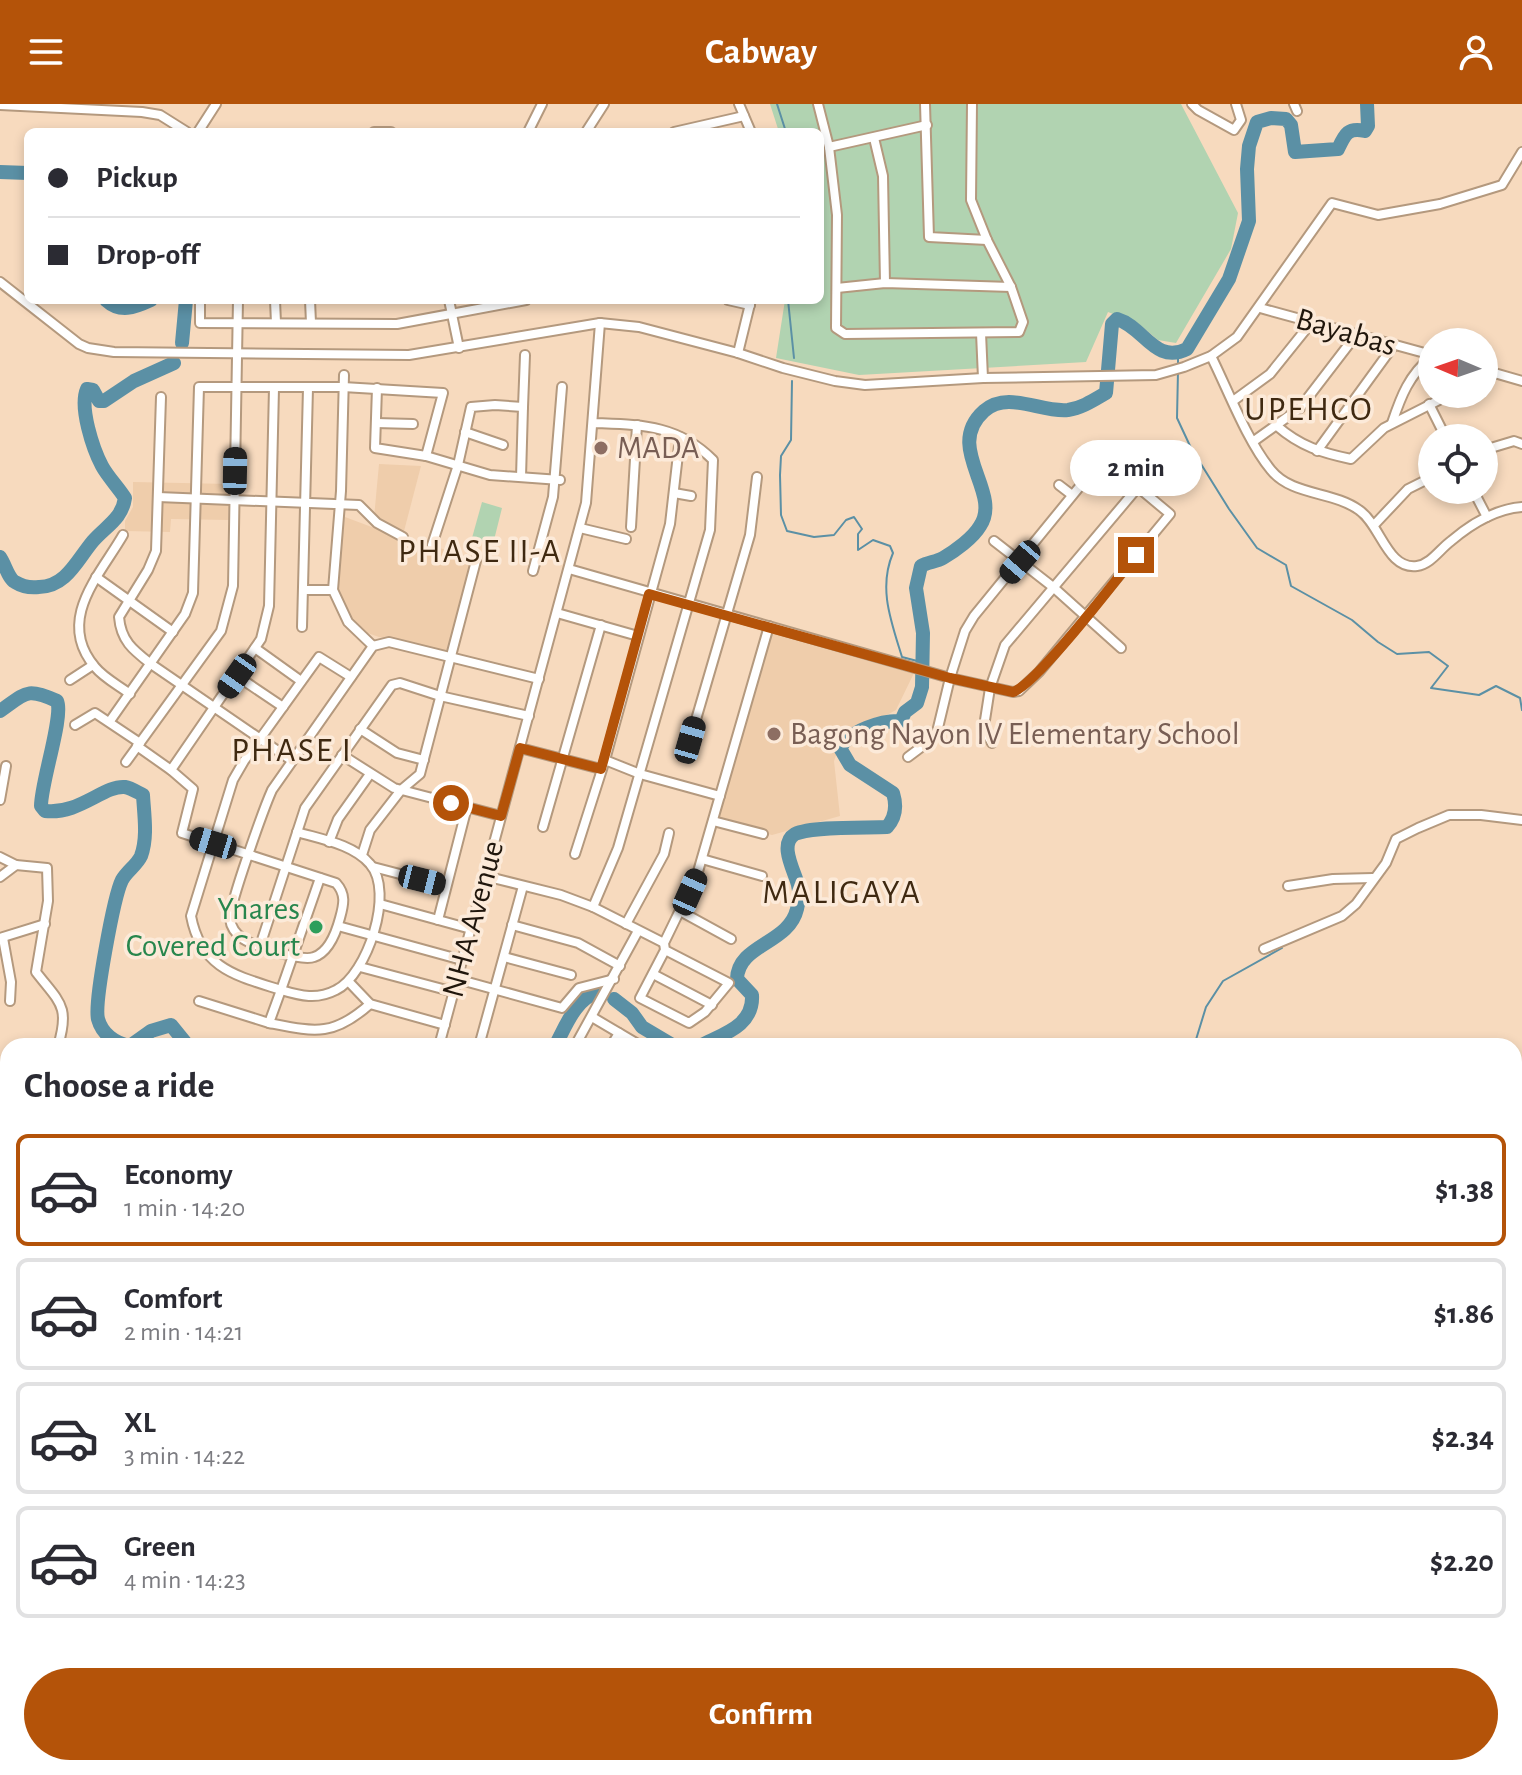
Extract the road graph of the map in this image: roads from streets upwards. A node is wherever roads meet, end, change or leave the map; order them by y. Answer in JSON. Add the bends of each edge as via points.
{"nodes":[{"id":1,"x":216,"y":104,"type":"edge"},
{"id":2,"x":542,"y":104,"type":"edge"},
{"id":3,"x":604,"y":104,"type":"edge"},
{"id":4,"x":739,"y":104,"type":"edge"},
{"id":5,"x":818,"y":104,"type":"edge"},
{"id":6,"x":925,"y":104,"type":"edge"},
{"id":7,"x":972,"y":104,"type":"edge"},
{"id":8,"x":1192,"y":104,"type":"edge"},
{"id":9,"x":1236,"y":104,"type":"edge"},
{"id":10,"x":0,"y":105,"type":"edge"},
{"id":11,"x":744,"y":116,"type":"junction"},
{"id":12,"x":927,"y":125,"type":"junction"},
{"id":13,"x":181,"y":128,"type":"edge"},
{"id":14,"x":201,"y":128,"type":"edge"},
{"id":15,"x":530,"y":128,"type":"edge"},
{"id":16,"x":589,"y":128,"type":"edge"},
{"id":17,"x":701,"y":128,"type":"edge"},
{"id":18,"x":749,"y":128,"type":"edge"},
{"id":19,"x":874,"y":138,"type":"junction"},
{"id":20,"x":829,"y":147,"type":"junction"},
{"id":21,"x":1522,"y":152,"type":"edge"},
{"id":22,"x":987,"y":240,"type":"junction"},
{"id":23,"x":0,"y":282,"type":"edge"},
{"id":24,"x":885,"y":283,"type":"junction"},
{"id":25,"x":1011,"y":287,"type":"junction"},
{"id":26,"x":837,"y":288,"type":"junction"},
{"id":27,"x":24,"y":300,"type":"edge"},
{"id":28,"x":29,"y":304,"type":"edge"},
{"id":29,"x":200,"y":304,"type":"edge"},
{"id":30,"x":238,"y":304,"type":"edge"},
{"id":31,"x":275,"y":304,"type":"edge"},
{"id":32,"x":310,"y":304,"type":"edge"},
{"id":33,"x":450,"y":304,"type":"edge"},
{"id":34,"x":508,"y":304,"type":"edge"},
{"id":35,"x":750,"y":304,"type":"edge"},
{"id":36,"x":1260,"y":308,"type":"junction"},
{"id":37,"x":452,"y":316,"type":"junction"},
{"id":38,"x":238,"y":323,"type":"junction"},
{"id":39,"x":276,"y":323,"type":"junction"},
{"id":40,"x":311,"y":323,"type":"junction"},
{"id":41,"x":600,"y":323,"type":"junction"},
{"id":42,"x":1311,"y":323,"type":"junction"},
{"id":43,"x":981,"y":333,"type":"junction"},
{"id":44,"x":1356,"y":335,"type":"junction"},
{"id":45,"x":1394,"y":345,"type":"junction"},
{"id":46,"x":459,"y":348,"type":"junction"},
{"id":47,"x":1418,"y":352,"type":"edge"},
{"id":48,"x":738,"y":353,"type":"junction"},
{"id":49,"x":238,"y":354,"type":"junction"},
{"id":50,"x":525,"y":355,"type":"dead end"},
{"id":51,"x":1211,"y":356,"type":"junction"},
{"id":52,"x":1418,"y":368,"type":"edge"},
{"id":53,"x":1498,"y":374,"type":"edge"},
{"id":54,"x":344,"y":375,"type":"dead end"},
{"id":55,"x":983,"y":378,"type":"junction"},
{"id":56,"x":1522,"y":381,"type":"edge"},
{"id":57,"x":343,"y":387,"type":"junction"},
{"id":58,"x":562,"y":387,"type":"dead end"},
{"id":59,"x":274,"y":388,"type":"junction"},
{"id":60,"x":308,"y":388,"type":"junction"},
{"id":61,"x":377,"y":388,"type":"junction"},
{"id":62,"x":237,"y":389,"type":"junction"},
{"id":63,"x":161,"y":397,"type":"dead end"},
{"id":64,"x":1233,"y":401,"type":"junction"},
{"id":65,"x":523,"y":407,"type":"junction"},
{"id":66,"x":1421,"y":408,"type":"edge"},
{"id":67,"x":376,"y":423,"type":"junction"},
{"id":68,"x":593,"y":423,"type":"junction"},
{"id":69,"x":1392,"y":423,"type":"junction"},
{"id":70,"x":413,"y":424,"type":"dead end"},
{"id":71,"x":637,"y":425,"type":"junction"},
{"id":72,"x":1277,"y":426,"type":"junction"},
{"id":73,"x":465,"y":432,"type":"junction"},
{"id":74,"x":680,"y":437,"type":"junction"},
{"id":75,"x":1254,"y":441,"type":"junction"},
{"id":76,"x":1522,"y":444,"type":"edge"},
{"id":77,"x":503,"y":445,"type":"dead end"},
{"id":78,"x":1498,"y":446,"type":"edge"},
{"id":79,"x":1317,"y":451,"type":"junction"},
{"id":80,"x":426,"y":456,"type":"junction"},
{"id":81,"x":458,"y":465,"type":"junction"},
{"id":82,"x":521,"y":477,"type":"junction"},
{"id":83,"x":757,"y":477,"type":"dead end"},
{"id":84,"x":558,"y":480,"type":"junction"},
{"id":85,"x":1418,"y":484,"type":"edge"},
{"id":86,"x":1059,"y":485,"type":"dead end"},
{"id":87,"x":1139,"y":486,"type":"junction"},
{"id":88,"x":674,"y":493,"type":"junction"},
{"id":89,"x":1072,"y":495,"type":"junction"},
{"id":90,"x":691,"y":496,"type":"dead end"},
{"id":91,"x":158,"y":497,"type":"junction"},
{"id":92,"x":195,"y":498,"type":"junction"},
{"id":93,"x":235,"y":499,"type":"junction"},
{"id":94,"x":272,"y":500,"type":"junction"},
{"id":95,"x":306,"y":501,"type":"junction"},
{"id":96,"x":339,"y":502,"type":"junction"},
{"id":97,"x":1480,"y":504,"type":"edge"},
{"id":98,"x":1522,"y":507,"type":"edge"},
{"id":99,"x":1487,"y":517,"type":"junction"},
{"id":100,"x":1375,"y":524,"type":"junction"},
{"id":101,"x":631,"y":527,"type":"dead end"},
{"id":102,"x":580,"y":528,"type":"junction"},
{"id":103,"x":123,"y":535,"type":"dead end"},
{"id":104,"x":403,"y":537,"type":"dead end"},
{"id":105,"x":626,"y":539,"type":"dead end"},
{"id":106,"x":994,"y":541,"type":"dead end"},
{"id":107,"x":432,"y":545,"type":"dead end"},
{"id":108,"x":477,"y":557,"type":"dead end"},
{"id":109,"x":1020,"y":562,"type":"junction"},
{"id":110,"x":569,"y":569,"type":"junction"},
{"id":111,"x":533,"y":571,"type":"dead end"},
{"id":112,"x":96,"y":577,"type":"junction"},
{"id":113,"x":1053,"y":587,"type":"junction"},
{"id":114,"x":303,"y":590,"type":"junction"},
{"id":115,"x":333,"y":590,"type":"junction"},
{"id":116,"x":649,"y":594,"type":"junction"},
{"id":117,"x":127,"y":601,"type":"junction"},
{"id":118,"x":687,"y":604,"type":"junction"},
{"id":119,"x":557,"y":613,"type":"junction"},
{"id":120,"x":726,"y":615,"type":"junction"},
{"id":121,"x":1086,"y":616,"type":"junction"},
{"id":122,"x":601,"y":625,"type":"junction"},
{"id":123,"x":769,"y":626,"type":"junction"},
{"id":124,"x":302,"y":627,"type":"dead end"},
{"id":125,"x":173,"y":632,"type":"junction"},
{"id":126,"x":638,"y":636,"type":"junction"},
{"id":127,"x":373,"y":646,"type":"junction"},
{"id":128,"x":255,"y":648,"type":"junction"},
{"id":129,"x":1121,"y":648,"type":"dead end"},
{"id":130,"x":450,"y":657,"type":"junction"},
{"id":131,"x":151,"y":664,"type":"junction"},
{"id":132,"x":93,"y":665,"type":"junction"},
{"id":133,"x":237,"y":676,"type":"junction"},
{"id":134,"x":351,"y":677,"type":"junction"},
{"id":135,"x":950,"y":678,"type":"junction"},
{"id":136,"x":539,"y":679,"type":"junction"},
{"id":137,"x":70,"y":680,"type":"dead end"},
{"id":138,"x":301,"y":681,"type":"junction"},
{"id":139,"x":183,"y":684,"type":"junction"},
{"id":140,"x":990,"y":688,"type":"junction"},
{"id":141,"x":130,"y":694,"type":"junction"},
{"id":142,"x":440,"y":696,"type":"junction"},
{"id":143,"x":215,"y":707,"type":"junction"},
{"id":144,"x":283,"y":707,"type":"junction"},
{"id":145,"x":529,"y":716,"type":"junction"},
{"id":146,"x":110,"y":721,"type":"junction"},
{"id":147,"x":75,"y":725,"type":"dead end"},
{"id":148,"x":360,"y":729,"type":"junction"},
{"id":149,"x":260,"y":739,"type":"junction"},
{"id":150,"x":690,"y":740,"type":"dead end"},
{"id":151,"x":992,"y":743,"type":"dead end"},
{"id":152,"x":138,"y":744,"type":"junction"},
{"id":153,"x":520,"y":748,"type":"junction"},
{"id":154,"x":342,"y":755,"type":"junction"},
{"id":155,"x":908,"y":757,"type":"dead end"},
{"id":156,"x":291,"y":760,"type":"junction"},
{"id":157,"x":424,"y":760,"type":"junction"},
{"id":158,"x":563,"y":760,"type":"junction"},
{"id":159,"x":126,"y":762,"type":"dead end"},
{"id":160,"x":603,"y":764,"type":"junction"},
{"id":161,"x":6,"y":766,"type":"dead end"},
{"id":162,"x":171,"y":770,"type":"junction"},
{"id":163,"x":370,"y":774,"type":"junction"},
{"id":164,"x":640,"y":774,"type":"junction"},
{"id":165,"x":401,"y":790,"type":"junction"},
{"id":166,"x":720,"y":796,"type":"junction"},
{"id":167,"x":0,"y":800,"type":"edge"},
{"id":168,"x":467,"y":807,"type":"junction"},
{"id":169,"x":501,"y":816,"type":"junction"},
{"id":170,"x":1522,"y":820,"type":"edge"},
{"id":171,"x":713,"y":821,"type":"junction"},
{"id":172,"x":543,"y":827,"type":"dead end"},
{"id":173,"x":297,"y":832,"type":"junction"},
{"id":174,"x":669,"y":833,"type":"dead end"},
{"id":175,"x":763,"y":834,"type":"dead end"},
{"id":176,"x":329,"y":842,"type":"junction"},
{"id":177,"x":213,"y":843,"type":"junction"},
{"id":178,"x":575,"y":854,"type":"dead end"},
{"id":179,"x":250,"y":855,"type":"junction"},
{"id":180,"x":362,"y":855,"type":"junction"},
{"id":181,"x":0,"y":857,"type":"edge"},
{"id":182,"x":702,"y":859,"type":"junction"},
{"id":183,"x":16,"y":865,"type":"junction"},
{"id":184,"x":287,"y":867,"type":"junction"},
{"id":185,"x":373,"y":867,"type":"junction"},
{"id":186,"x":485,"y":876,"type":"junction"},
{"id":187,"x":762,"y":876,"type":"dead end"},
{"id":188,"x":0,"y":877,"type":"edge"},
{"id":189,"x":320,"y":878,"type":"junction"},
{"id":190,"x":1373,"y":878,"type":"junction"},
{"id":191,"x":446,"y":886,"type":"junction"},
{"id":192,"x":523,"y":886,"type":"junction"},
{"id":193,"x":1288,"y":886,"type":"dead end"},
{"id":194,"x":380,"y":904,"type":"junction"},
{"id":195,"x":593,"y":907,"type":"junction"},
{"id":196,"x":680,"y":911,"type":"junction"},
{"id":197,"x":438,"y":920,"type":"junction"},
{"id":198,"x":45,"y":924,"type":"junction"},
{"id":199,"x":626,"y":924,"type":"junction"},
{"id":200,"x":512,"y":925,"type":"junction"},
{"id":201,"x":338,"y":926,"type":"junction"},
{"id":202,"x":471,"y":929,"type":"junction"},
{"id":203,"x":638,"y":931,"type":"junction"},
{"id":204,"x":372,"y":937,"type":"junction"},
{"id":205,"x":1,"y":938,"type":"edge"},
{"id":206,"x":731,"y":939,"type":"dead end"},
{"id":207,"x":260,"y":946,"type":"junction"},
{"id":208,"x":665,"y":946,"type":"junction"},
{"id":209,"x":1264,"y":949,"type":"dead end"},
{"id":210,"x":293,"y":956,"type":"junction"},
{"id":211,"x":504,"y":957,"type":"junction"},
{"id":212,"x":462,"y":960,"type":"junction"},
{"id":213,"x":620,"y":966,"type":"junction"},
{"id":214,"x":360,"y":967,"type":"junction"},
{"id":215,"x":653,"y":974,"type":"junction"},
{"id":216,"x":571,"y":975,"type":"dead end"},
{"id":217,"x":457,"y":979,"type":"junction"},
{"id":218,"x":614,"y":979,"type":"junction"},
{"id":219,"x":349,"y":982,"type":"junction"},
{"id":220,"x":281,"y":990,"type":"junction"},
{"id":221,"x":494,"y":990,"type":"junction"},
{"id":222,"x":454,"y":992,"type":"junction"},
{"id":223,"x":10,"y":1001,"type":"dead end"},
{"id":224,"x":199,"y":1001,"type":"dead end"},
{"id":225,"x":370,"y":1004,"type":"junction"},
{"id":226,"x":712,"y":1005,"type":"junction"},
{"id":227,"x":592,"y":1017,"type":"junction"},
{"id":228,"x":269,"y":1023,"type":"junction"},
{"id":229,"x":445,"y":1025,"type":"junction"},
{"id":230,"x":619,"y":1033,"type":"junction"},
{"id":231,"x":60,"y":1038,"type":"edge"},
{"id":232,"x":441,"y":1038,"type":"edge"},
{"id":233,"x":481,"y":1038,"type":"edge"},
{"id":234,"x":580,"y":1038,"type":"edge"},
{"id":235,"x":616,"y":1038,"type":"edge"},
{"id":236,"x":627,"y":1038,"type":"edge"}],
"edges":[{"from":1,"to":14,"type":"street"},
{"from":2,"to":15,"type":"street"},
{"from":3,"to":16,"type":"street"},
{"from":4,"to":11,"type":"street"},
{"from":5,"to":20,"type":"street"},
{"from":6,"to":12,"type":"street"},
{"from":7,"to":22,"type":"street","via":[[971,200]]},
{"from":8,"to":9,"type":"street","via":[[1234,130],[1241,120]]},
{"from":10,"to":13,"type":"street","via":[[142,112],[160,115]]},
{"from":11,"to":17,"type":"street"},
{"from":11,"to":18,"type":"street"},
{"from":12,"to":19,"type":"street"},
{"from":12,"to":22,"type":"street","via":[[929,237]]},
{"from":19,"to":20,"type":"street"},
{"from":19,"to":24,"type":"street","via":[[883,176]]},
{"from":20,"to":26,"type":"street","via":[[837,215]]},
{"from":21,"to":36,"type":"street","via":[[1502,185],[1440,204],[1378,215],[1332,203]]},
{"from":22,"to":25,"type":"street"},
{"from":23,"to":27,"type":"street"},
{"from":24,"to":25,"type":"street"},
{"from":24,"to":26,"type":"street"},
{"from":25,"to":43,"type":"street","via":[[1023,322],[1019,332]]},
{"from":26,"to":43,"type":"street","via":[[836,328],[845,334]]},
{"from":28,"to":49,"type":"street","via":[[88,348]]},
{"from":29,"to":38,"type":"street","via":[[200,323]]},
{"from":30,"to":38,"type":"street"},
{"from":31,"to":39,"type":"street"},
{"from":32,"to":40,"type":"street"},
{"from":33,"to":37,"type":"street"},
{"from":34,"to":37,"type":"street"},
{"from":35,"to":48,"type":"street"},
{"from":36,"to":42,"type":"street","name":"Bayabas"},
{"from":36,"to":51,"type":"street","via":[[1237,337]]},
{"from":37,"to":40,"type":"street","via":[[397,324]]},
{"from":37,"to":46,"type":"street"},
{"from":38,"to":39,"type":"street"},
{"from":38,"to":49,"type":"street"},
{"from":39,"to":40,"type":"street"},
{"from":41,"to":46,"type":"street"},
{"from":41,"to":48,"type":"street","via":[[639,327]]},
{"from":41,"to":68,"type":"street","name":"NHA Avenue"},
{"from":42,"to":44,"type":"street","name":"Bayabas"},
{"from":42,"to":64,"type":"street","via":[[1270,374]]},
{"from":43,"to":55,"type":"street"},
{"from":44,"to":45,"type":"street","name":"Bayabas"},
{"from":44,"to":72,"type":"street","via":[[1300,408]]},
{"from":45,"to":47,"type":"street","name":"Bayabas"},
{"from":45,"to":79,"type":"street"},
{"from":46,"to":49,"type":"street","via":[[409,355]]},
{"from":48,"to":55,"type":"street","via":[[865,385]]},
{"from":49,"to":62,"type":"street"},
{"from":50,"to":65,"type":"street"},
{"from":51,"to":55,"type":"street","via":[[1156,375]]},
{"from":51,"to":64,"type":"street"},
{"from":52,"to":69,"type":"street","via":[[1402,392]]},
{"from":53,"to":56,"type":"street"},
{"from":54,"to":57,"type":"street"},
{"from":57,"to":60,"type":"street"},
{"from":57,"to":61,"type":"street"},
{"from":57,"to":96,"type":"street"},
{"from":58,"to":84,"type":"street"},
{"from":59,"to":60,"type":"street"},
{"from":59,"to":62,"type":"street"},
{"from":59,"to":94,"type":"street"},
{"from":60,"to":95,"type":"street"},
{"from":61,"to":67,"type":"street"},
{"from":61,"to":80,"type":"street","via":[[443,393]]},
{"from":62,"to":92,"type":"street","via":[[199,387]]},
{"from":62,"to":93,"type":"street"},
{"from":63,"to":91,"type":"street"},
{"from":64,"to":75,"type":"street"},
{"from":65,"to":73,"type":"street","via":[[471,407]]},
{"from":65,"to":82,"type":"street"},
{"from":66,"to":69,"type":"street"},
{"from":67,"to":70,"type":"street"},
{"from":67,"to":80,"type":"street","via":[[375,448]]},
{"from":68,"to":71,"type":"street"},
{"from":68,"to":102,"type":"street","name":"NHA Avenue"},
{"from":69,"to":79,"type":"street","via":[[1351,459]]},
{"from":71,"to":74,"type":"street"},
{"from":71,"to":101,"type":"street"},
{"from":72,"to":75,"type":"street"},
{"from":72,"to":79,"type":"street"},
{"from":73,"to":77,"type":"street"},
{"from":73,"to":81,"type":"street"},
{"from":74,"to":88,"type":"street"},
{"from":74,"to":118,"type":"street","via":[[713,460],[710,530]]},
{"from":75,"to":100,"type":"street","via":[[1280,478],[1351,505]]},
{"from":76,"to":78,"type":"street"},
{"from":80,"to":81,"type":"street"},
{"from":81,"to":82,"type":"street"},
{"from":81,"to":107,"type":"street"},
{"from":82,"to":84,"type":"street"},
{"from":83,"to":120,"type":"street","via":[[750,535]]},
{"from":84,"to":111,"type":"street"},
{"from":85,"to":100,"type":"street"},
{"from":86,"to":89,"type":"street"},
{"from":87,"to":89,"type":"street","via":[[1103,458]]},
{"from":87,"to":113,"type":"street"},
{"from":87,"to":121,"type":"street","via":[[1170,514]]},
{"from":88,"to":90,"type":"street"},
{"from":88,"to":116,"type":"street"},
{"from":89,"to":109,"type":"street"},
{"from":91,"to":92,"type":"street"},
{"from":91,"to":117,"type":"street","via":[[156,551]]},
{"from":92,"to":93,"type":"street"},
{"from":92,"to":125,"type":"street","via":[[193,593]]},
{"from":93,"to":94,"type":"street"},
{"from":93,"to":139,"type":"street","via":[[230,602],[221,631]]},
{"from":94,"to":95,"type":"street"},
{"from":94,"to":128,"type":"street","via":[[269,606]]},
{"from":95,"to":96,"type":"street"},
{"from":95,"to":114,"type":"street"},
{"from":96,"to":104,"type":"street","via":[[359,505]]},
{"from":96,"to":115,"type":"street"},
{"from":97,"to":99,"type":"street"},
{"from":98,"to":99,"type":"street"},
{"from":99,"to":100,"type":"street","via":[[1426,563],[1413,566],[1393,558]]},
{"from":102,"to":105,"type":"street"},
{"from":102,"to":110,"type":"street","name":"NHA Avenue"},
{"from":103,"to":112,"type":"street","via":[[113,543]]},
{"from":106,"to":109,"type":"street"},
{"from":108,"to":130,"type":"street"},
{"from":109,"to":113,"type":"street"},
{"from":109,"to":135,"type":"street","via":[[974,616]]},
{"from":110,"to":116,"type":"street"},
{"from":110,"to":119,"type":"street","name":"NHA Avenue"},
{"from":112,"to":117,"type":"street"},
{"from":112,"to":132,"type":"street","via":[[85,596],[79,628]]},
{"from":113,"to":121,"type":"street"},
{"from":113,"to":140,"type":"street","via":[[1005,645]]},
{"from":114,"to":115,"type":"street"},
{"from":114,"to":124,"type":"street"},
{"from":115,"to":127,"type":"street","via":[[348,622]]},
{"from":116,"to":118,"type":"street"},
{"from":116,"to":126,"type":"street"},
{"from":117,"to":125,"type":"street"},
{"from":117,"to":131,"type":"street","via":[[119,617],[123,639]]},
{"from":118,"to":120,"type":"street"},
{"from":118,"to":164,"type":"street"},
{"from":119,"to":122,"type":"street"},
{"from":119,"to":136,"type":"street","name":"NHA Avenue"},
{"from":120,"to":123,"type":"street"},
{"from":120,"to":150,"type":"street"},
{"from":121,"to":129,"type":"street"},
{"from":121,"to":140,"type":"street","via":[[1019,691]]},
{"from":122,"to":126,"type":"street"},
{"from":122,"to":158,"type":"street"},
{"from":123,"to":135,"type":"street"},
{"from":123,"to":166,"type":"street"},
{"from":125,"to":131,"type":"street"},
{"from":126,"to":160,"type":"street"},
{"from":127,"to":130,"type":"street","via":[[389,642]]},
{"from":127,"to":134,"type":"street"},
{"from":128,"to":133,"type":"street"},
{"from":128,"to":138,"type":"street"},
{"from":130,"to":136,"type":"street"},
{"from":130,"to":142,"type":"street"},
{"from":131,"to":139,"type":"street"},
{"from":131,"to":141,"type":"street"},
{"from":132,"to":137,"type":"street"},
{"from":132,"to":141,"type":"street"},
{"from":133,"to":143,"type":"street"},
{"from":133,"to":144,"type":"street"},
{"from":134,"to":138,"type":"street","via":[[319,657]]},
{"from":134,"to":156,"type":"street"},
{"from":135,"to":140,"type":"street"},
{"from":135,"to":155,"type":"street","via":[[936,736]]},
{"from":136,"to":145,"type":"street","name":"NHA Avenue"},
{"from":138,"to":144,"type":"street"},
{"from":139,"to":143,"type":"street"},
{"from":139,"to":152,"type":"street"},
{"from":140,"to":151,"type":"street","via":[[984,729]]},
{"from":141,"to":146,"type":"street"},
{"from":142,"to":145,"type":"street"},
{"from":142,"to":148,"type":"street","via":[[395,683]]},
{"from":142,"to":157,"type":"street"},
{"from":143,"to":149,"type":"street"},
{"from":143,"to":162,"type":"street"},
{"from":144,"to":149,"type":"street"},
{"from":145,"to":153,"type":"street","name":"NHA Avenue"},
{"from":146,"to":147,"type":"street","via":[[95,713]]},
{"from":146,"to":152,"type":"street"},
{"from":148,"to":154,"type":"street"},
{"from":148,"to":157,"type":"street","via":[[397,753]]},
{"from":149,"to":156,"type":"street"},
{"from":149,"to":177,"type":"street","via":[[233,780]]},
{"from":152,"to":159,"type":"street"},
{"from":152,"to":162,"type":"street"},
{"from":153,"to":158,"type":"street"},
{"from":153,"to":169,"type":"street","name":"NHA Avenue"},
{"from":154,"to":163,"type":"street"},
{"from":154,"to":173,"type":"street","via":[[305,808]]},
{"from":156,"to":179,"type":"street","via":[[272,790]]},
{"from":157,"to":165,"type":"street","via":[[417,778]]},
{"from":158,"to":160,"type":"street"},
{"from":158,"to":172,"type":"street"},
{"from":160,"to":164,"type":"street"},
{"from":160,"to":178,"type":"street"},
{"from":161,"to":167,"type":"street"},
{"from":162,"to":177,"type":"street","via":[[193,791],[182,833]]},
{"from":163,"to":165,"type":"street"},
{"from":163,"to":176,"type":"street","via":[[338,819]]},
{"from":164,"to":166,"type":"street"},
{"from":164,"to":195,"type":"street"},
{"from":165,"to":168,"type":"street"},
{"from":165,"to":180,"type":"street","via":[[370,830]]},
{"from":166,"to":171,"type":"street"},
{"from":168,"to":169,"type":"street"},
{"from":168,"to":191,"type":"street"},
{"from":169,"to":186,"type":"street","name":"NHA Avenue"},
{"from":170,"to":190,"type":"street","via":[[1449,815],[1396,839]]},
{"from":171,"to":175,"type":"street"},
{"from":171,"to":182,"type":"street"},
{"from":173,"to":176,"type":"street"},
{"from":173,"to":184,"type":"street"},
{"from":174,"to":199,"type":"street","via":[[664,854]]},
{"from":176,"to":180,"type":"street"},
{"from":177,"to":179,"type":"street"},
{"from":177,"to":220,"type":"street","via":[[191,916],[198,938],[212,960],[229,973]]},
{"from":179,"to":184,"type":"street"},
{"from":179,"to":207,"type":"street","via":[[229,916],[232,929]]},
{"from":180,"to":185,"type":"street"},
{"from":181,"to":183,"type":"street"},
{"from":182,"to":187,"type":"street"},
{"from":182,"to":196,"type":"street"},
{"from":183,"to":188,"type":"street"},
{"from":183,"to":198,"type":"street","via":[[47,868]]},
{"from":184,"to":189,"type":"street"},
{"from":184,"to":207,"type":"street"},
{"from":185,"to":191,"type":"street"},
{"from":185,"to":194,"type":"street"},
{"from":186,"to":192,"type":"street"},
{"from":186,"to":202,"type":"street","name":"NHA Avenue"},
{"from":189,"to":201,"type":"street","via":[[343,891]]},
{"from":189,"to":210,"type":"street"},
{"from":190,"to":193,"type":"street"},
{"from":190,"to":209,"type":"street","via":[[1342,916]]},
{"from":191,"to":197,"type":"street"},
{"from":192,"to":195,"type":"street"},
{"from":192,"to":200,"type":"street"},
{"from":194,"to":197,"type":"street"},
{"from":194,"to":204,"type":"street"},
{"from":195,"to":199,"type":"street"},
{"from":196,"to":206,"type":"street"},
{"from":196,"to":208,"type":"street"},
{"from":197,"to":202,"type":"street"},
{"from":198,"to":205,"type":"street"},
{"from":198,"to":231,"type":"street","via":[[36,972],[62,1006]]},
{"from":199,"to":203,"type":"street"},
{"from":200,"to":211,"type":"street"},
{"from":200,"to":213,"type":"street","via":[[578,943]]},
{"from":201,"to":204,"type":"street"},
{"from":201,"to":210,"type":"street","via":[[326,950],[304,960]]},
{"from":202,"to":212,"type":"street","name":"NHA Avenue"},
{"from":203,"to":208,"type":"street"},
{"from":203,"to":213,"type":"street"},
{"from":204,"to":212,"type":"street"},
{"from":204,"to":214,"type":"street"},
{"from":205,"to":223,"type":"street"},
{"from":207,"to":210,"type":"street"},
{"from":208,"to":215,"type":"street"},
{"from":208,"to":226,"type":"street","via":[[729,983]]},
{"from":210,"to":220,"type":"street"},
{"from":211,"to":216,"type":"street"},
{"from":211,"to":221,"type":"street"},
{"from":212,"to":217,"type":"street","name":"NHA Avenue"},
{"from":213,"to":218,"type":"street"},
{"from":214,"to":219,"type":"street"},
{"from":214,"to":222,"type":"street"},
{"from":215,"to":226,"type":"street"},
{"from":215,"to":226,"type":"street","via":[[641,1000],[689,1023]]},
{"from":217,"to":221,"type":"street"},
{"from":217,"to":222,"type":"street","name":"NHA Avenue"},
{"from":218,"to":221,"type":"street","via":[[579,988],[562,1008]]},
{"from":218,"to":227,"type":"street"},
{"from":219,"to":220,"type":"street","via":[[320,997]]},
{"from":219,"to":225,"type":"street"},
{"from":220,"to":228,"type":"street"},
{"from":221,"to":233,"type":"street"},
{"from":222,"to":229,"type":"street","name":"NHA Avenue"},
{"from":224,"to":228,"type":"street"},
{"from":225,"to":228,"type":"street","via":[[350,1022],[332,1028],[302,1030]]},
{"from":225,"to":229,"type":"street"},
{"from":227,"to":230,"type":"street"},
{"from":227,"to":234,"type":"street"},
{"from":229,"to":232,"type":"street","name":"NHA Avenue"},
{"from":230,"to":235,"type":"street"},
{"from":230,"to":236,"type":"street"}]}
